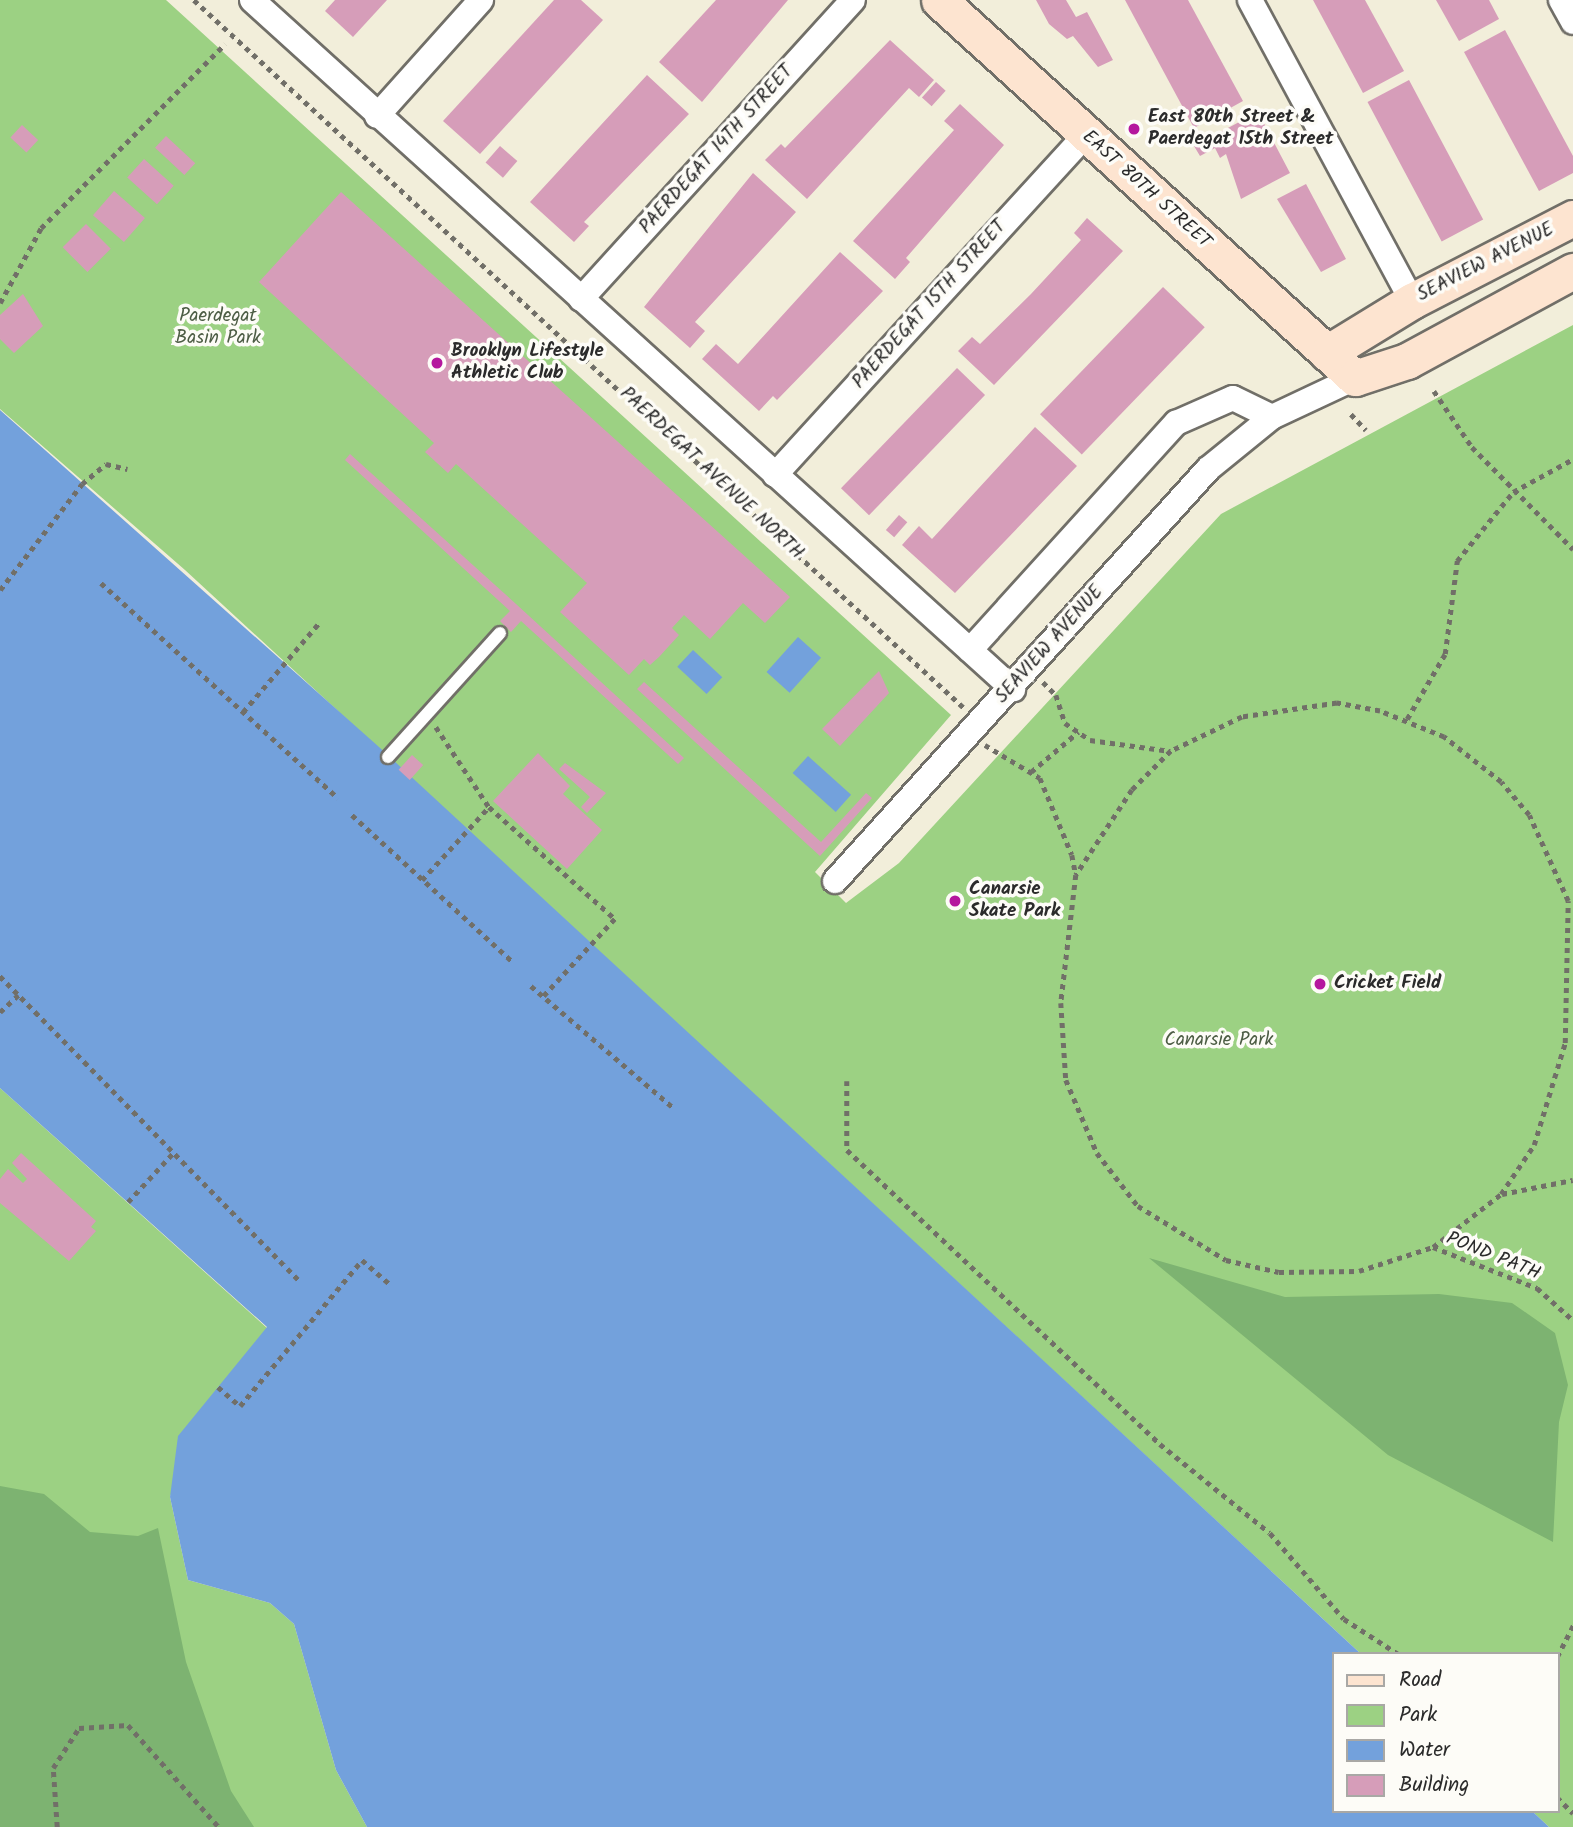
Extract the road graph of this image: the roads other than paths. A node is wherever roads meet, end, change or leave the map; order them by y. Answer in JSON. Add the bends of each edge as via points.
{"nodes":[{"id":1,"x":252,"y":0,"type":"edge"},
{"id":2,"x":481,"y":0,"type":"edge"},
{"id":3,"x":853,"y":0,"type":"edge"},
{"id":4,"x":939,"y":0,"type":"edge"},
{"id":5,"x":1251,"y":0,"type":"edge"},
{"id":6,"x":1561,"y":0,"type":"edge"},
{"id":7,"x":1573,"y":22,"type":"edge"},
{"id":8,"x":377,"y":116,"type":"junction"},
{"id":9,"x":1085,"y":135,"type":"junction"},
{"id":10,"x":1573,"y":218,"type":"edge"},
{"id":11,"x":1573,"y":271,"type":"edge"},
{"id":12,"x":581,"y":299,"type":"junction"},
{"id":13,"x":1412,"y":301,"type":"junction"},
{"id":14,"x":1327,"y":353,"type":"junction"},
{"id":15,"x":1355,"y":378,"type":"junction"},
{"id":16,"x":1272,"y":417,"type":"junction"},
{"id":17,"x":775,"y":475,"type":"junction"},
{"id":18,"x":500,"y":633,"type":"dead end"},
{"id":19,"x":970,"y":650,"type":"junction"},
{"id":20,"x":1013,"y":689,"type":"junction"},
{"id":21,"x":388,"y":757,"type":"dead end"},
{"id":22,"x":835,"y":881,"type":"dead end"}],
"edges":[{"from":1,"to":8,"type":"street"},
{"from":2,"to":8,"type":"street"},
{"from":3,"to":12,"type":"street","name":"PAERDEGAT 14TH STREET"},
{"from":4,"to":9,"type":"street","name":"EAST 80TH STREET"},
{"from":5,"to":13,"type":"street"},
{"from":6,"to":7,"type":"street"},
{"from":8,"to":12,"type":"street"},
{"from":9,"to":14,"type":"street","name":"EAST 80TH STREET"},
{"from":9,"to":17,"type":"street","name":"PAERDEGAT 15TH STREET"},
{"from":10,"to":13,"type":"street","name":"SEAVIEW AVENUE"},
{"from":11,"to":15,"type":"street","name":"SEAVIEW AVENUE","via":[[1407,361]]},
{"from":12,"to":17,"type":"street"},
{"from":13,"to":14,"type":"street","name":"SEAVIEW AVENUE"},
{"from":14,"to":15,"type":"street","name":"EAST 80TH STREET"},
{"from":15,"to":16,"type":"street","name":"SEAVIEW AVENUE"},
{"from":16,"to":19,"type":"street","via":[[1233,398],[1176,423]]},
{"from":16,"to":20,"type":"street","name":"SEAVIEW AVENUE","via":[[1208,469]]},
{"from":17,"to":19,"type":"street"},
{"from":18,"to":21,"type":"lane"},
{"from":19,"to":20,"type":"street"},
{"from":20,"to":22,"type":"street","name":"SEAVIEW AVENUE"}]}
